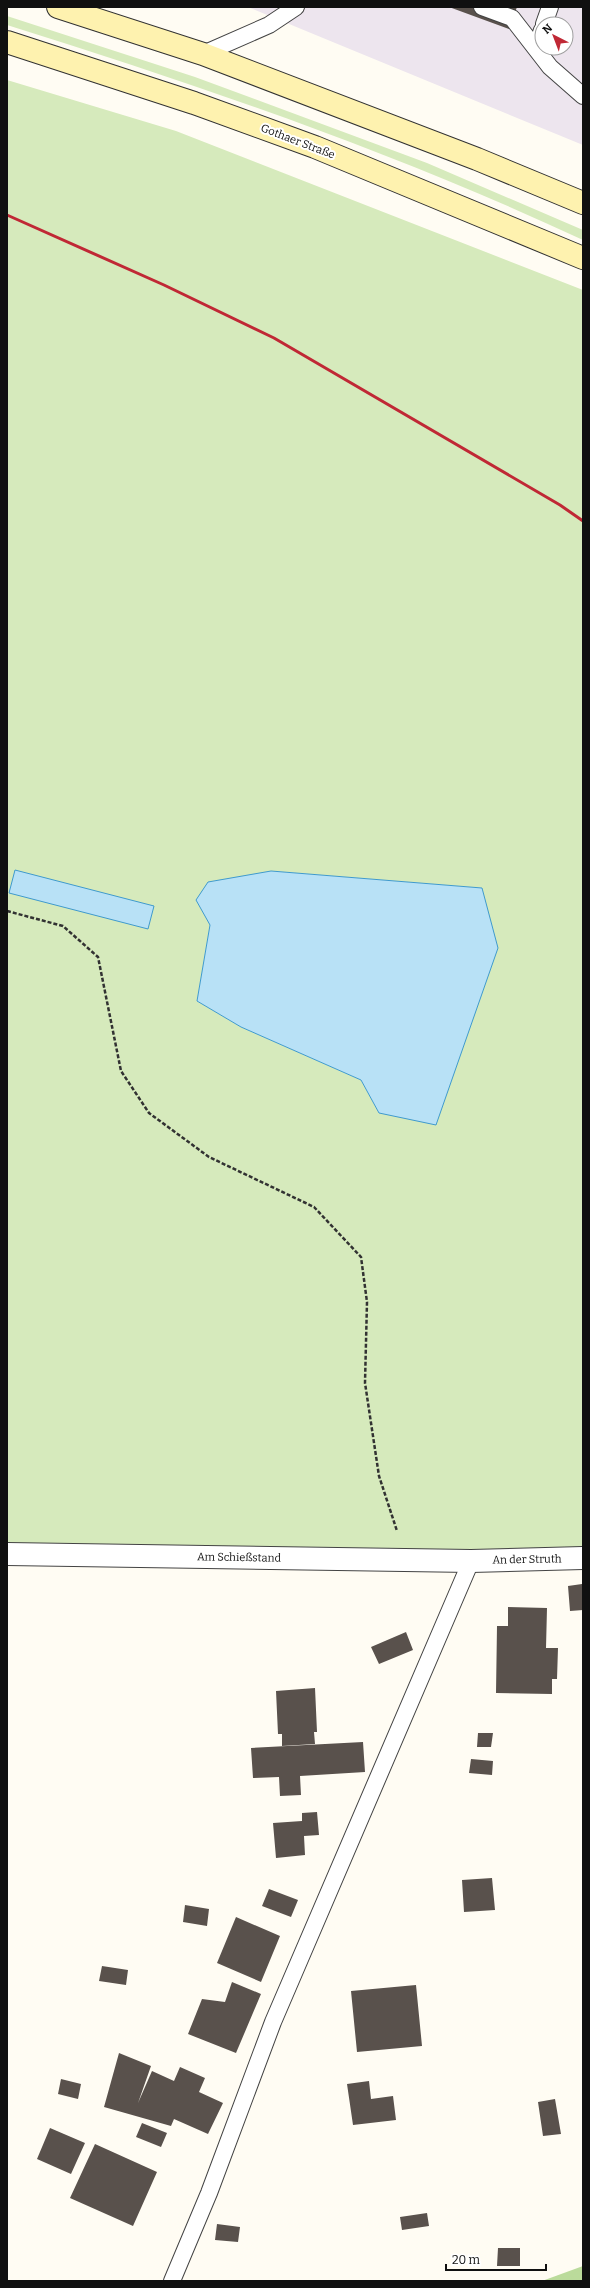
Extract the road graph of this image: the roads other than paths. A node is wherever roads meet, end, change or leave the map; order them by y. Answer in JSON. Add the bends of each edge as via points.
{"nodes":[{"id":1,"x":58,"y":7,"type":"edge"},
{"id":2,"x":296,"y":7,"type":"edge"},
{"id":3,"x":482,"y":7,"type":"edge"},
{"id":4,"x":7,"y":42,"type":"edge"},
{"id":5,"x":534,"y":46,"type":"edge"},
{"id":6,"x":203,"y":54,"type":"junction"},
{"id":7,"x":542,"y":56,"type":"edge"},
{"id":8,"x":583,"y":96,"type":"edge"},
{"id":9,"x":583,"y":203,"type":"edge"},
{"id":10,"x":583,"y":258,"type":"edge"},
{"id":11,"x":7,"y":1554,"type":"edge"},
{"id":12,"x":583,"y":1558,"type":"edge"},
{"id":13,"x":471,"y":1561,"type":"junction"},
{"id":14,"x":172,"y":2281,"type":"edge"}],
"edges":[{"from":1,"to":6,"type":"main road"},
{"from":2,"to":6,"type":"lane","via":[[269,25]]},
{"from":3,"to":5,"type":"lane","via":[[512,18]]},
{"from":4,"to":10,"type":"main road","name":"Gothaer Straße","via":[[194,103],[316,147]]},
{"from":6,"to":9,"type":"main road","via":[[477,159]]},
{"from":7,"to":8,"type":"lane","via":[[550,67]]},
{"from":11,"to":13,"type":"street","name":"Am Schießstand"},
{"from":12,"to":13,"type":"street","name":"An der Struth"},
{"from":13,"to":14,"type":"lane","via":[[273,2022],[209,2193]]}]}
